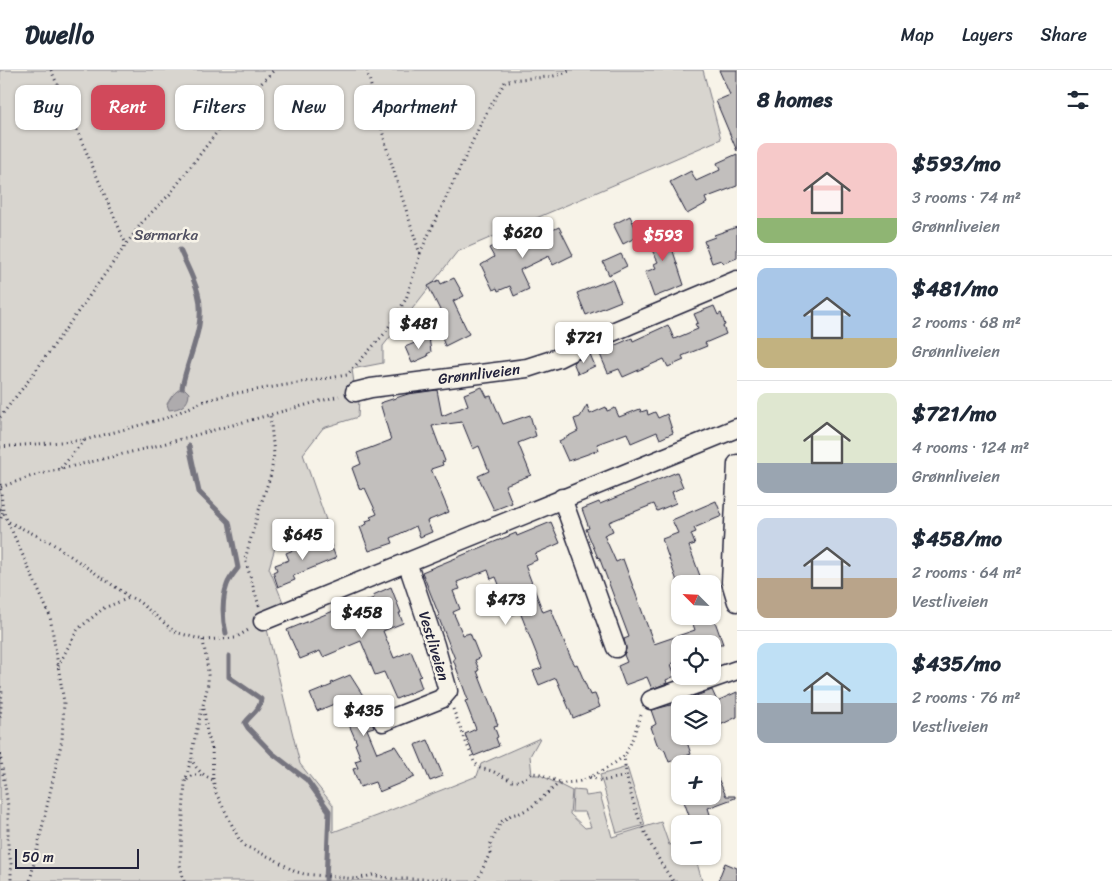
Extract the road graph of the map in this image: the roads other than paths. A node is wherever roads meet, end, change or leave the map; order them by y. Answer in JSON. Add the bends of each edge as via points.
{"nodes":[{"id":1,"x":737,"y":280,"type":"edge"},
{"id":2,"x":355,"y":392,"type":"road end"},
{"id":3,"x":737,"y":428,"type":"edge"},
{"id":4,"x":737,"y":464,"type":"edge"},
{"id":5,"x":562,"y":498,"type":"junction"},
{"id":6,"x":407,"y":562,"type":"junction"},
{"id":7,"x":737,"y":602,"type":"edge"},
{"id":8,"x":263,"y":621,"type":"road end"},
{"id":9,"x":616,"y":648,"type":"dead end"},
{"id":10,"x":737,"y":670,"type":"edge"},
{"id":11,"x":651,"y":700,"type":"road end"},
{"id":12,"x":383,"y":722,"type":"dead end"}],
"edges":[{"from":1,"to":2,"type":"street","name":"Grønnliveien","via":[[558,358],[527,368]]},
{"from":3,"to":5,"type":"street"},
{"from":4,"to":7,"type":"street","via":[[731,582]]},
{"from":5,"to":6,"type":"street"},
{"from":5,"to":9,"type":"street"},
{"from":6,"to":8,"type":"street"},
{"from":6,"to":12,"type":"street","name":"Vestliveien","via":[[448,691],[441,699]]},
{"from":10,"to":11,"type":"street"}]}
